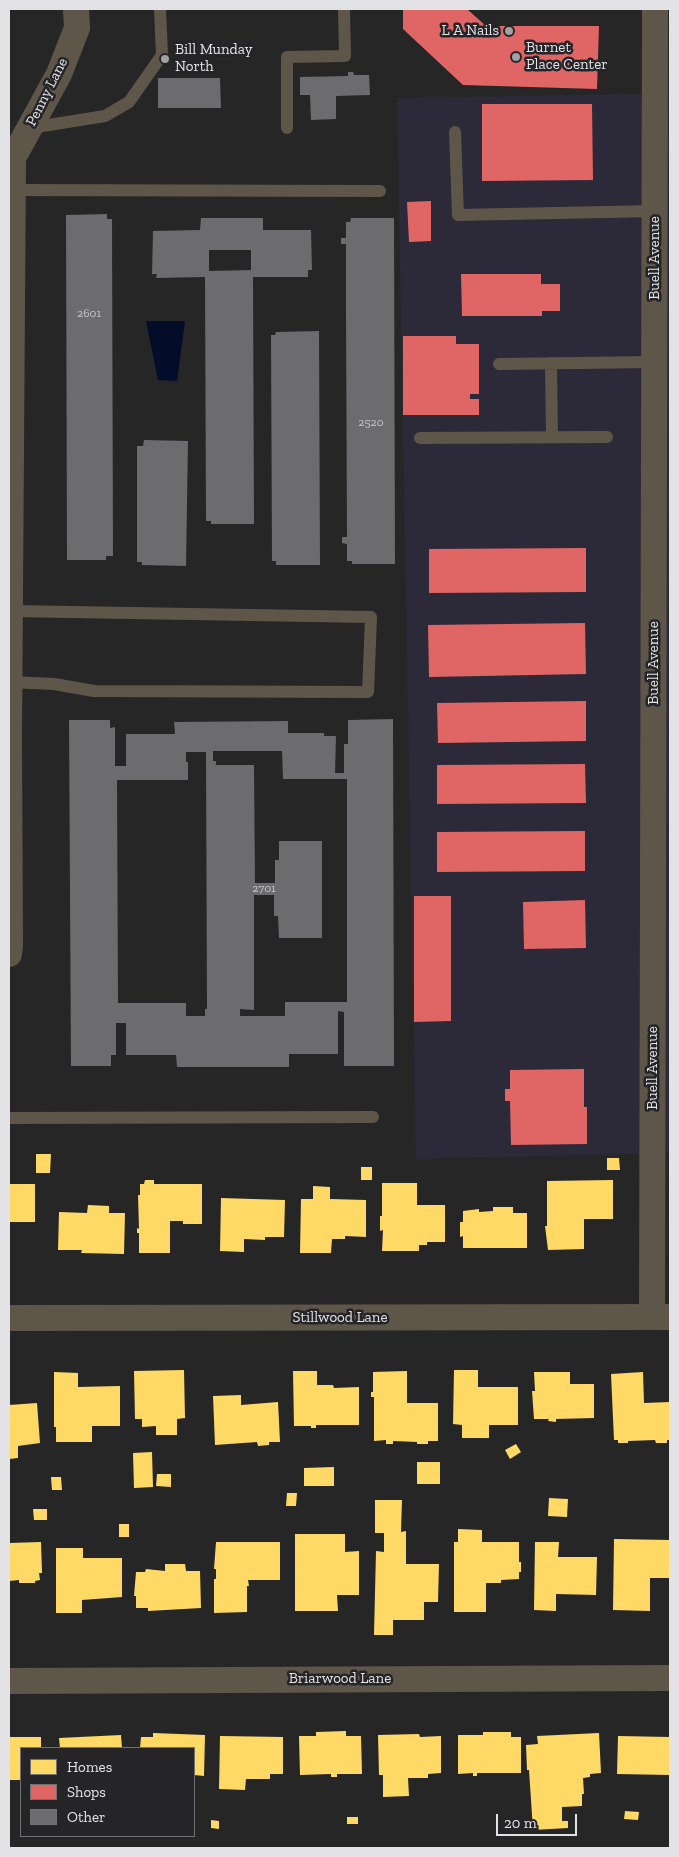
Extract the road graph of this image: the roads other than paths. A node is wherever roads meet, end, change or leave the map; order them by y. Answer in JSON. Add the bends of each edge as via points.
{"nodes":[{"id":1,"x":76,"y":9,"type":"edge"},
{"id":2,"x":160,"y":9,"type":"edge"},
{"id":3,"x":344,"y":9,"type":"edge"},
{"id":4,"x":655,"y":9,"type":"edge"},
{"id":5,"x":663,"y":115,"type":"edge"},
{"id":6,"x":29,"y":128,"type":"junction"},
{"id":7,"x":286,"y":128,"type":"dead end"},
{"id":8,"x":456,"y":132,"type":"dead end"},
{"id":9,"x":11,"y":190,"type":"edge"},
{"id":10,"x":380,"y":191,"type":"dead end"},
{"id":11,"x":655,"y":211,"type":"junction"},
{"id":12,"x":654,"y":362,"type":"junction"},
{"id":13,"x":551,"y":363,"type":"junction"},
{"id":14,"x":499,"y":364,"type":"dead end"},
{"id":15,"x":552,"y":437,"type":"junction"},
{"id":16,"x":607,"y":437,"type":"dead end"},
{"id":17,"x":420,"y":438,"type":"dead end"},
{"id":18,"x":10,"y":441,"type":"edge"},
{"id":19,"x":10,"y":518,"type":"edge"},
{"id":20,"x":10,"y":611,"type":"junction"},
{"id":21,"x":10,"y":682,"type":"edge"},
{"id":22,"x":9,"y":737,"type":"edge"},
{"id":23,"x":9,"y":813,"type":"edge"},
{"id":24,"x":9,"y":888,"type":"edge"},
{"id":25,"x":9,"y":954,"type":"edge"},
{"id":26,"x":373,"y":1117,"type":"dead end"},
{"id":27,"x":9,"y":1118,"type":"edge"},
{"id":28,"x":661,"y":1317,"type":"edge"},
{"id":29,"x":9,"y":1318,"type":"edge"},
{"id":30,"x":670,"y":1678,"type":"edge"},
{"id":31,"x":9,"y":1681,"type":"edge"}],
"edges":[{"from":1,"to":6,"type":"street","name":"Penny Lane","via":[[76,28],[59,74]]},
{"from":2,"to":6,"type":"lane","via":[[162,55],[129,102],[105,116]]},
{"from":3,"to":7,"type":"lane","via":[[345,56],[286,57]]},
{"from":4,"to":5,"type":"street","name":"Buell Avenue"},
{"from":5,"to":11,"type":"street","name":"Buell Avenue"},
{"from":6,"to":9,"type":"street","name":"Penny Lane","via":[[13,158]]},
{"from":8,"to":11,"type":"lane","via":[[458,215]]},
{"from":9,"to":10,"type":"lane"},
{"from":9,"to":18,"type":"street","name":"Penny Lane"},
{"from":11,"to":12,"type":"street","name":"Buell Avenue"},
{"from":12,"to":13,"type":"lane"},
{"from":12,"to":28,"type":"street","name":"Buell Avenue"},
{"from":13,"to":14,"type":"lane"},
{"from":13,"to":15,"type":"lane"},
{"from":15,"to":16,"type":"lane"},
{"from":15,"to":17,"type":"lane"},
{"from":18,"to":19,"type":"street","name":"Penny Lane"},
{"from":19,"to":20,"type":"street","name":"Penny Lane"},
{"from":20,"to":21,"type":"street","name":"Penny Lane"},
{"from":20,"to":21,"type":"lane","via":[[371,617],[368,692],[94,691],[54,684]]},
{"from":21,"to":22,"type":"street","name":"Penny Lane"},
{"from":22,"to":23,"type":"street","name":"Penny Lane"},
{"from":23,"to":24,"type":"street","name":"Penny Lane"},
{"from":24,"to":25,"type":"street","name":"Penny Lane"},
{"from":26,"to":27,"type":"lane"},
{"from":28,"to":29,"type":"street","name":"Stillwood Lane"},
{"from":30,"to":31,"type":"street","name":"Briarwood Lane"}]}
